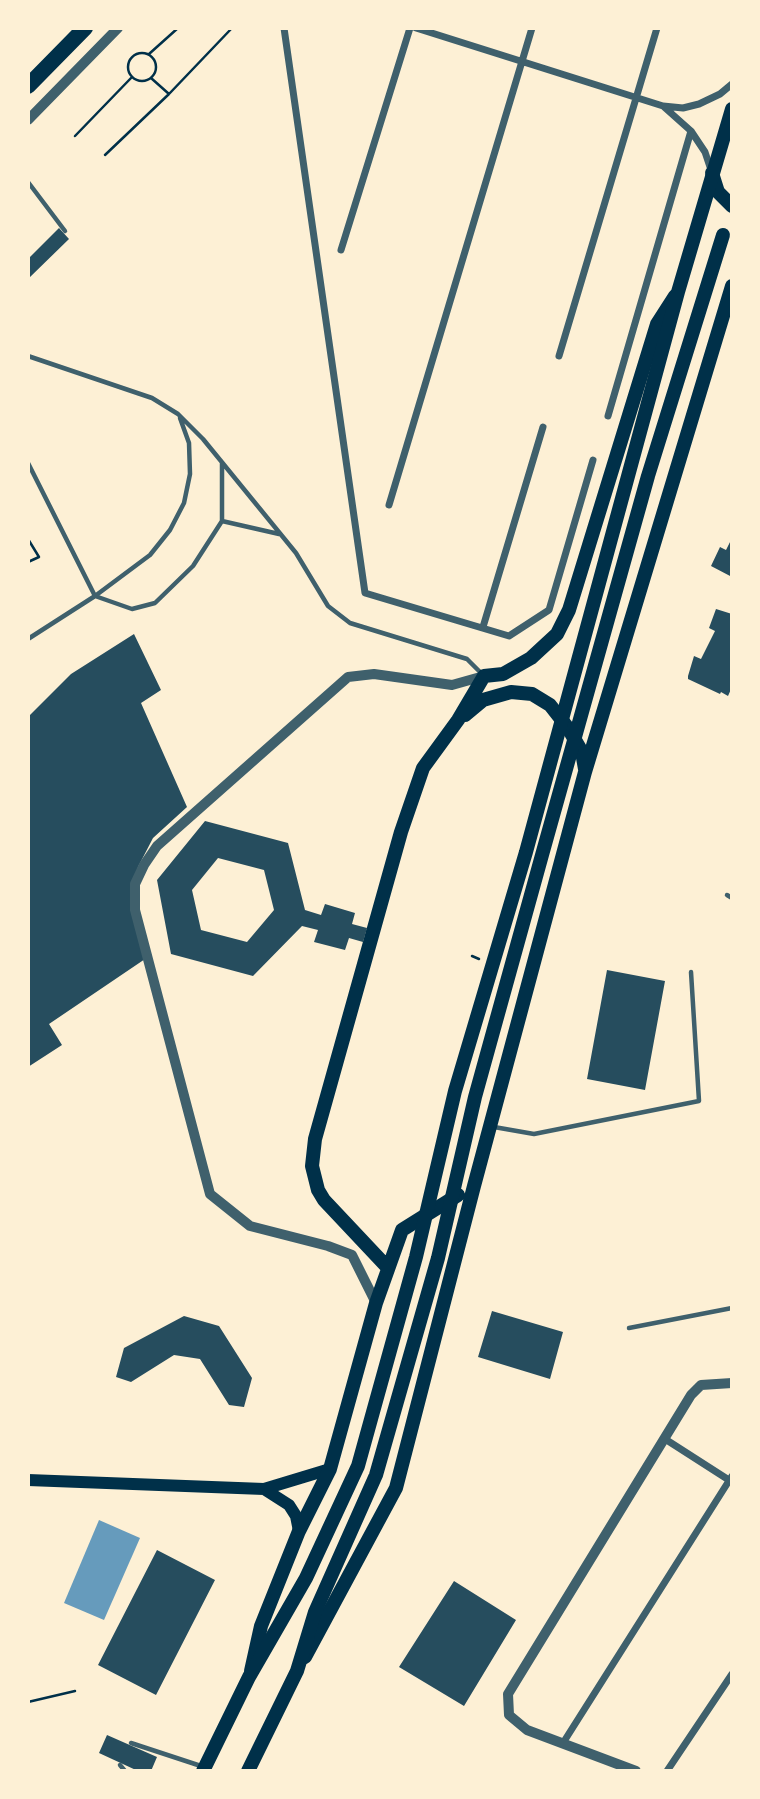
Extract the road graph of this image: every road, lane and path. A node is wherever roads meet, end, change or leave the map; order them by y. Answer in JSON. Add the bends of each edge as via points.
{"nodes":[{"id":1,"x":85,"y":28,"type":"edge"},
{"id":2,"x":118,"y":28,"type":"edge"},
{"id":3,"x":178,"y":28,"type":"edge"},
{"id":4,"x":232,"y":28,"type":"edge"},
{"id":5,"x":284,"y":28,"type":"edge"},
{"id":6,"x":410,"y":28,"type":"edge"},
{"id":7,"x":416,"y":28,"type":"edge"},
{"id":8,"x":532,"y":28,"type":"edge"},
{"id":9,"x":657,"y":28,"type":"edge"},
{"id":10,"x":149,"y":54,"type":"junction"},
{"id":11,"x":522,"y":62,"type":"junction"},
{"id":12,"x":132,"y":77,"type":"junction"},
{"id":13,"x":151,"y":78,"type":"junction"},
{"id":14,"x":732,"y":84,"type":"edge"},
{"id":15,"x":28,"y":86,"type":"edge"},
{"id":16,"x":169,"y":94,"type":"junction"},
{"id":17,"x":634,"y":97,"type":"junction"},
{"id":18,"x":663,"y":106,"type":"junction"},
{"id":19,"x":731,"y":116,"type":"edge"},
{"id":20,"x":28,"y":120,"type":"edge"},
{"id":21,"x":691,"y":131,"type":"junction"},
{"id":22,"x":75,"y":136,"type":"dead end"},
{"id":23,"x":105,"y":155,"type":"dead end"},
{"id":24,"x":712,"y":173,"type":"junction"},
{"id":25,"x":28,"y":182,"type":"edge"},
{"id":26,"x":732,"y":206,"type":"edge"},
{"id":27,"x":65,"y":231,"type":"dead end"},
{"id":28,"x":723,"y":235,"type":"dead end"},
{"id":29,"x":341,"y":250,"type":"dead end"},
{"id":30,"x":732,"y":285,"type":"edge"},
{"id":31,"x":678,"y":292,"type":"junction"},
{"id":32,"x":28,"y":356,"type":"edge"},
{"id":33,"x":559,"y":356,"type":"dead end"},
{"id":34,"x":178,"y":414,"type":"junction"},
{"id":35,"x":608,"y":416,"type":"dead end"},
{"id":36,"x":543,"y":427,"type":"dead end"},
{"id":37,"x":593,"y":460,"type":"dead end"},
{"id":38,"x":28,"y":463,"type":"edge"},
{"id":39,"x":222,"y":463,"type":"junction"},
{"id":40,"x":389,"y":505,"type":"dead end"},
{"id":41,"x":222,"y":521,"type":"junction"},
{"id":42,"x":281,"y":534,"type":"junction"},
{"id":43,"x":28,"y":539,"type":"edge"},
{"id":44,"x":28,"y":562,"type":"edge"},
{"id":45,"x":95,"y":596,"type":"junction"},
{"id":46,"x":483,"y":627,"type":"junction"},
{"id":47,"x":28,"y":639,"type":"edge"},
{"id":48,"x":484,"y":676,"type":"junction"},
{"id":49,"x":458,"y":720,"type":"junction"},
{"id":50,"x":585,"y":772,"type":"junction"},
{"id":51,"x":691,"y":972,"type":"dead end"},
{"id":52,"x":490,"y":1126,"type":"junction"},
{"id":53,"x":474,"y":1185,"type":"junction"},
{"id":54,"x":388,"y":1268,"type":"junction"},
{"id":55,"x":376,"y":1303,"type":"junction"},
{"id":56,"x":732,"y":1308,"type":"edge"},
{"id":57,"x":629,"y":1328,"type":"dead end"},
{"id":58,"x":732,"y":1383,"type":"edge"},
{"id":59,"x":665,"y":1439,"type":"junction"},
{"id":60,"x":330,"y":1469,"type":"junction"},
{"id":61,"x":731,"y":1479,"type":"edge"},
{"id":62,"x":28,"y":1480,"type":"edge"},
{"id":63,"x":264,"y":1489,"type":"junction"},
{"id":64,"x":299,"y":1531,"type":"junction"},
{"id":65,"x":297,"y":1671,"type":"junction"},
{"id":66,"x":732,"y":1674,"type":"edge"},
{"id":67,"x":249,"y":1677,"type":"junction"},
{"id":68,"x":75,"y":1691,"type":"dead end"},
{"id":69,"x":28,"y":1702,"type":"edge"},
{"id":70,"x":563,"y":1743,"type":"junction"},
{"id":71,"x":131,"y":1744,"type":"dead end"},
{"id":72,"x":120,"y":1765,"type":"dead end"},
{"id":73,"x":204,"y":1769,"type":"edge"},
{"id":74,"x":125,"y":1771,"type":"edge"},
{"id":75,"x":248,"y":1771,"type":"edge"},
{"id":76,"x":636,"y":1771,"type":"edge"},
{"id":77,"x":667,"y":1771,"type":"edge"}],
"edges":[{"from":1,"to":15,"type":"highway"},
{"from":2,"to":20,"type":"street"},
{"from":3,"to":10,"type":"path"},
{"from":4,"to":16,"type":"path"},
{"from":5,"to":46,"type":"street","via":[[365,593]]},
{"from":6,"to":29,"type":"street"},
{"from":7,"to":11,"type":"street"},
{"from":8,"to":11,"type":"street"},
{"from":9,"to":17,"type":"street"},
{"from":10,"to":12,"type":"path","via":[[137,54],[128,62]]},
{"from":10,"to":13,"type":"path","via":[[156,71]]},
{"from":11,"to":17,"type":"street"},
{"from":11,"to":40,"type":"street"},
{"from":12,"to":13,"type":"path"},
{"from":12,"to":22,"type":"path"},
{"from":13,"to":16,"type":"path"},
{"from":14,"to":18,"type":"street","via":[[699,104]]},
{"from":16,"to":23,"type":"path"},
{"from":17,"to":18,"type":"street"},
{"from":17,"to":33,"type":"street"},
{"from":18,"to":21,"type":"street"},
{"from":19,"to":24,"type":"main road"},
{"from":21,"to":24,"type":"street"},
{"from":21,"to":35,"type":"street"},
{"from":24,"to":26,"type":"main road","via":[[718,192]]},
{"from":24,"to":31,"type":"main road"},
{"from":25,"to":27,"type":"lane"},
{"from":28,"to":65,"type":"main road","via":[[648,477],[542,855],[475,1097],[438,1258],[376,1475],[315,1612]]},
{"from":30,"to":50,"type":"main road"},
{"from":31,"to":48,"type":"main road","via":[[657,324],[569,610],[557,634],[531,658],[503,674]]},
{"from":31,"to":67,"type":"main road","via":[[533,825],[455,1091],[416,1257],[358,1466],[306,1578]]},
{"from":32,"to":34,"type":"lane","via":[[152,398]]},
{"from":34,"to":39,"type":"lane"},
{"from":34,"to":45,"type":"lane","via":[[189,443],[190,474],[184,503],[150,555]]},
{"from":36,"to":46,"type":"street"},
{"from":37,"to":46,"type":"street","via":[[549,610],[509,636]]},
{"from":38,"to":45,"type":"lane"},
{"from":39,"to":41,"type":"lane"},
{"from":39,"to":42,"type":"lane"},
{"from":41,"to":42,"type":"lane"},
{"from":41,"to":45,"type":"lane","via":[[193,566],[155,603],[132,609]]},
{"from":42,"to":48,"type":"lane","via":[[328,606],[350,622],[467,659]]},
{"from":43,"to":44,"type":"path","via":[[38,557]]},
{"from":45,"to":47,"type":"lane"},
{"from":48,"to":49,"type":"main road"},
{"from":48,"to":55,"type":"street","via":[[452,685],[374,674],[348,677],[157,846],[135,884],[135,910],[210,1194],[250,1227],[352,1255]]},
{"from":49,"to":50,"type":"main road","via":[[483,701],[510,692],[532,694],[550,705],[568,728],[582,752]]},
{"from":49,"to":54,"type":"main road","via":[[422,768],[408,808],[315,1139],[312,1166],[318,1190]]},
{"from":50,"to":52,"type":"main road"},
{"from":51,"to":52,"type":"lane","via":[[699,1101],[534,1134]]},
{"from":52,"to":53,"type":"main road"},
{"from":53,"to":54,"type":"main road","via":[[402,1230]]},
{"from":53,"to":65,"type":"main road","via":[[397,1488]]},
{"from":54,"to":55,"type":"main road"},
{"from":55,"to":60,"type":"main road"},
{"from":56,"to":57,"type":"lane"},
{"from":58,"to":59,"type":"street","via":[[701,1385]]},
{"from":59,"to":61,"type":"street"},
{"from":59,"to":70,"type":"street","via":[[508,1693],[509,1716],[527,1730]]},
{"from":60,"to":63,"type":"main road"},
{"from":60,"to":64,"type":"main road"},
{"from":61,"to":70,"type":"street"},
{"from":62,"to":63,"type":"main road"},
{"from":63,"to":64,"type":"main road","via":[[289,1505]]},
{"from":64,"to":67,"type":"main road","via":[[261,1626]]},
{"from":65,"to":75,"type":"main road"},
{"from":66,"to":77,"type":"street"},
{"from":67,"to":73,"type":"main road"},
{"from":68,"to":69,"type":"path"},
{"from":70,"to":76,"type":"street"},
{"from":71,"to":73,"type":"lane"},
{"from":72,"to":74,"type":"lane"}]}
